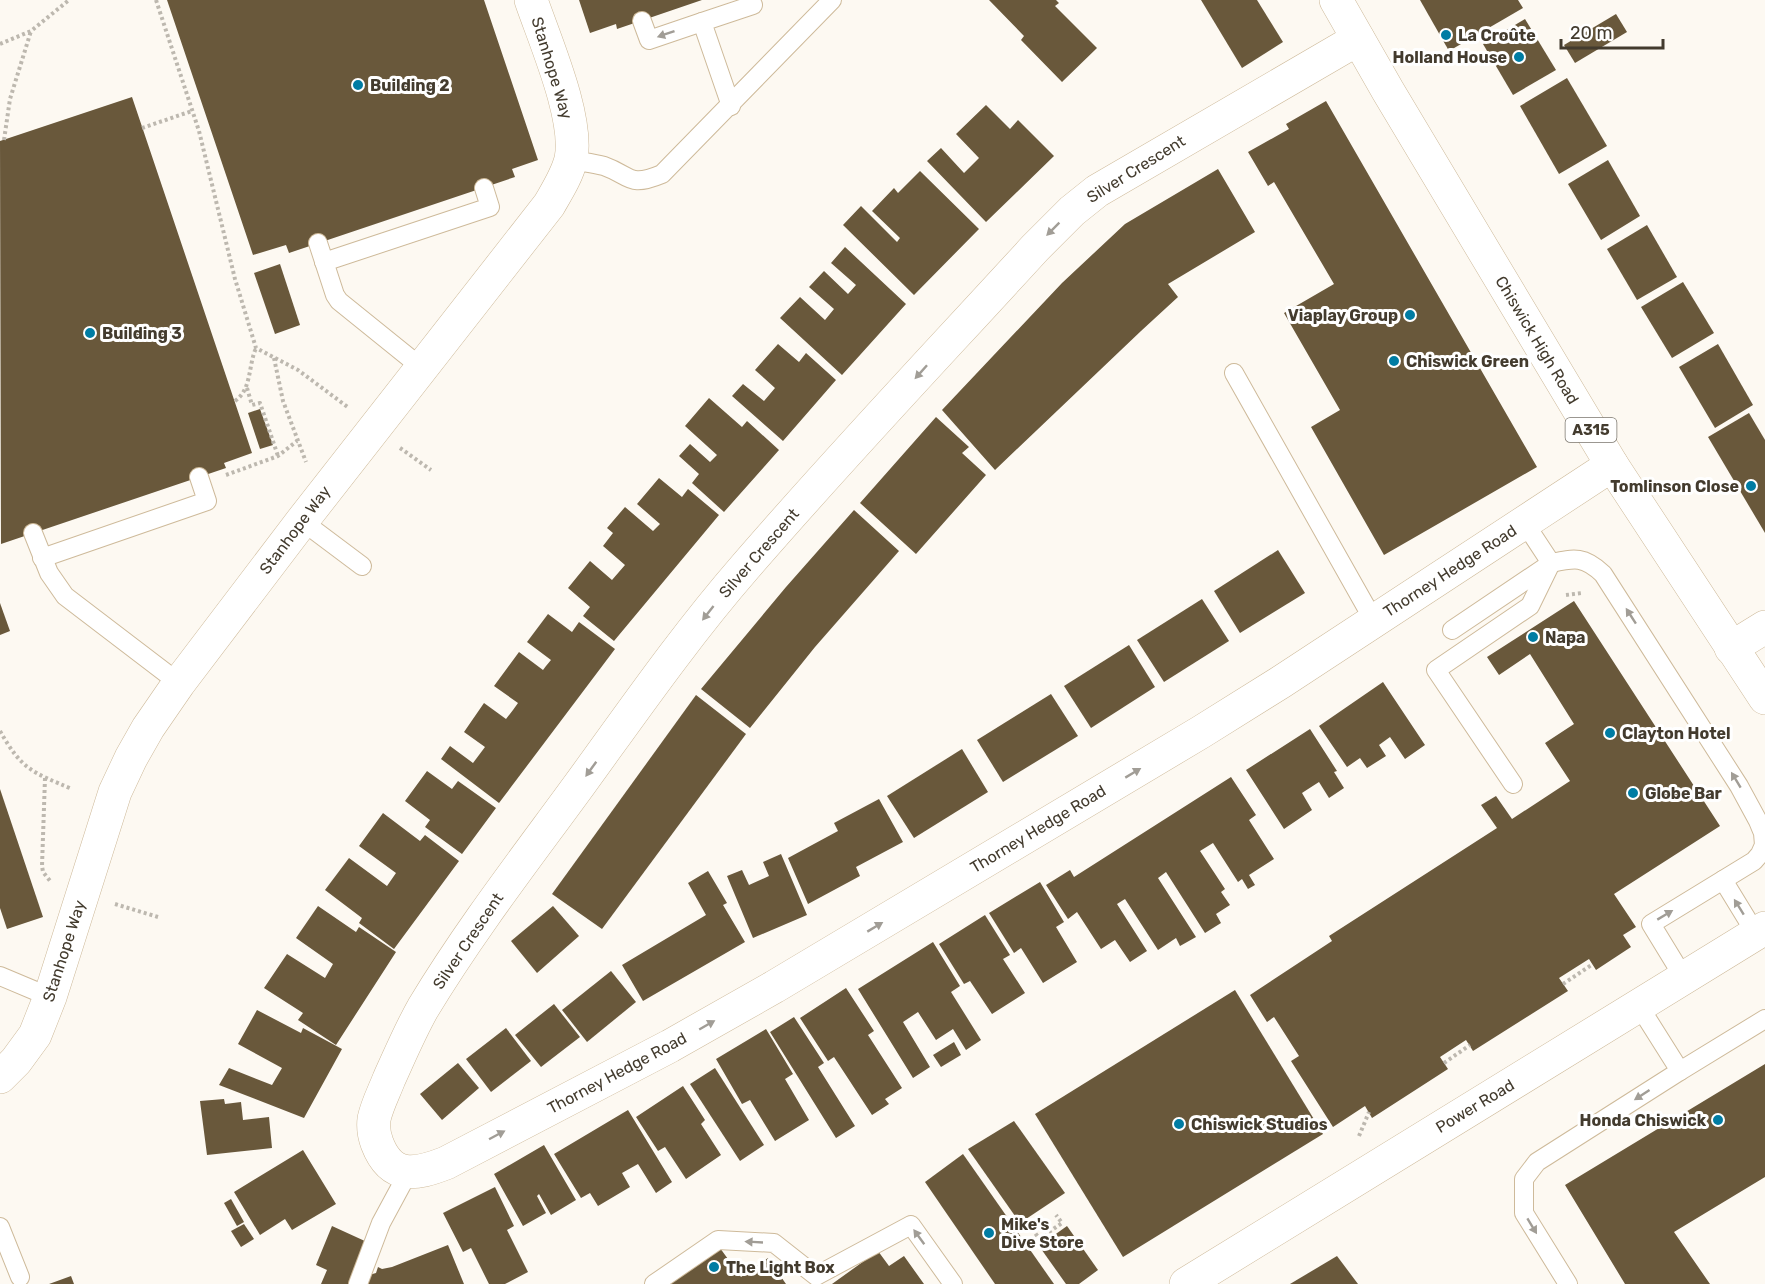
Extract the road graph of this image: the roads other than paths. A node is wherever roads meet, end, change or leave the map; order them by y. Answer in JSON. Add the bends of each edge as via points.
{"nodes":[{"id":1,"x":531,"y":0,"type":"edge"},
{"id":2,"x":832,"y":0,"type":"edge"},
{"id":3,"x":1336,"y":2,"type":"edge"},
{"id":4,"x":753,"y":5,"type":"dead end"},
{"id":5,"x":642,"y":21,"type":"dead end"},
{"id":6,"x":702,"y":22,"type":"junction"},
{"id":7,"x":1358,"y":39,"type":"junction"},
{"id":8,"x":731,"y":106,"type":"junction"},
{"id":9,"x":571,"y":160,"type":"junction"},
{"id":10,"x":484,"y":188,"type":"dead end"},
{"id":11,"x":318,"y":243,"type":"dead end"},
{"id":12,"x":324,"y":262,"type":"junction"},
{"id":13,"x":422,"y":368,"type":"junction"},
{"id":14,"x":1234,"y":373,"type":"dead end"},
{"id":15,"x":1612,"y":465,"type":"junction"},
{"id":16,"x":200,"y":481,"type":"road end"},
{"id":17,"x":302,"y":521,"type":"junction"},
{"id":18,"x":1524,"y":522,"type":"junction"},
{"id":19,"x":33,"y":533,"type":"dead end"},
{"id":20,"x":42,"y":558,"type":"junction"},
{"id":21,"x":1551,"y":563,"type":"junction"},
{"id":22,"x":362,"y":566,"type":"dead end"},
{"id":23,"x":1374,"y":621,"type":"junction"},
{"id":24,"x":1765,"y":627,"type":"edge"},
{"id":25,"x":1452,"y":630,"type":"dead end"},
{"id":26,"x":1731,"y":648,"type":"junction"},
{"id":27,"x":179,"y":682,"type":"junction"},
{"id":28,"x":1765,"y":698,"type":"edge"},
{"id":29,"x":1513,"y":784,"type":"dead end"},
{"id":30,"x":1723,"y":880,"type":"junction"},
{"id":31,"x":1760,"y":931,"type":"edge"},
{"id":32,"x":0,"y":976,"type":"edge"},
{"id":33,"x":1684,"y":978,"type":"junction"},
{"id":34,"x":50,"y":997,"type":"junction"},
{"id":35,"x":1639,"y":1006,"type":"junction"},
{"id":36,"x":1765,"y":1019,"type":"edge"},
{"id":37,"x":1680,"y":1071,"type":"junction"},
{"id":38,"x":0,"y":1077,"type":"edge"},
{"id":39,"x":408,"y":1173,"type":"junction"},
{"id":40,"x":0,"y":1227,"type":"edge"},
{"id":41,"x":20,"y":1276,"type":"dead end"},
{"id":42,"x":358,"y":1284,"type":"edge"},
{"id":43,"x":654,"y":1284,"type":"edge"},
{"id":44,"x":953,"y":1284,"type":"edge"},
{"id":45,"x":1186,"y":1284,"type":"edge"},
{"id":46,"x":1568,"y":1284,"type":"edge"}],
"edges":[{"from":1,"to":9,"type":"street","name":"Stanhope Way","via":[[565,99],[572,134]]},
{"from":2,"to":8,"type":"lane"},
{"from":3,"to":7,"type":"street","name":"Chiswick High Road","number":"A315"},
{"from":4,"to":6,"type":"lane"},
{"from":6,"to":5,"type":"lane","one_way":true,"via":[[648,40]]},
{"from":6,"to":8,"type":"lane"},
{"from":7,"to":15,"type":"street","name":"Chiswick High Road","number":"A315"},
{"from":7,"to":39,"type":"street","name":"Silver Crescent","one_way":true,"via":[[1097,191],[1072,211],[742,570],[655,681],[457,955],[413,1029],[373,1122],[374,1135],[385,1159]]},
{"from":8,"to":9,"type":"lane","via":[[662,174],[650,179],[631,180],[604,166]]},
{"from":9,"to":13,"type":"street","name":"Stanhope Way","via":[[549,205]]},
{"from":10,"to":12,"type":"lane","via":[[490,207]]},
{"from":11,"to":12,"type":"lane"},
{"from":12,"to":13,"type":"lane","via":[[335,295],[346,308]]},
{"from":13,"to":17,"type":"street","name":"Stanhope Way"},
{"from":14,"to":23,"type":"lane"},
{"from":15,"to":18,"type":"street","name":"Thorney Hedge Road"},
{"from":15,"to":26,"type":"street","name":"Chiswick High Road","number":"A315"},
{"from":16,"to":20,"type":"lane","via":[[207,501]]},
{"from":17,"to":22,"type":"lane"},
{"from":17,"to":27,"type":"street","name":"Stanhope Way"},
{"from":18,"to":21,"type":"lane"},
{"from":18,"to":23,"type":"street","name":"Thorney Hedge Road"},
{"from":19,"to":20,"type":"lane"},
{"from":20,"to":27,"type":"lane","via":[[57,585],[75,605]]},
{"from":21,"to":25,"type":"lane"},
{"from":21,"to":29,"type":"lane","via":[[1530,606],[1436,670]]},
{"from":30,"to":21,"type":"lane","one_way":true,"via":[[1754,861],[1764,845],[1761,827],[1744,795],[1603,574],[1588,561]]},
{"from":39,"to":23,"type":"street","name":"Thorney Hedge Road","one_way":true,"via":[[446,1162],[670,1046],[774,987],[1201,732]]},
{"from":24,"to":26,"type":"street"},
{"from":26,"to":28,"type":"street","name":"Chiswick High Road","number":"A315"},
{"from":27,"to":34,"type":"street","name":"Stanhope Way","via":[[148,728],[115,792]]},
{"from":31,"to":30,"type":"lane","one_way":true},
{"from":33,"to":30,"type":"lane","one_way":true,"via":[[1651,924]]},
{"from":31,"to":33,"type":"street","name":"Power Road"},
{"from":32,"to":34,"type":"lane"},
{"from":33,"to":35,"type":"street","name":"Power Road"},
{"from":34,"to":38,"type":"street","name":"Stanhope Way","via":[[35,1035]]},
{"from":35,"to":37,"type":"lane"},
{"from":35,"to":45,"type":"street","name":"Power Road"},
{"from":36,"to":37,"type":"lane"},
{"from":37,"to":46,"type":"lane","one_way":true,"via":[[1537,1162],[1524,1179],[1524,1213]]},
{"from":39,"to":42,"type":"lane","via":[[381,1223]]},
{"from":40,"to":41,"type":"lane"},
{"from":44,"to":43,"type":"lane","one_way":true,"via":[[910,1225],[816,1276],[774,1243],[718,1240]]}]}
